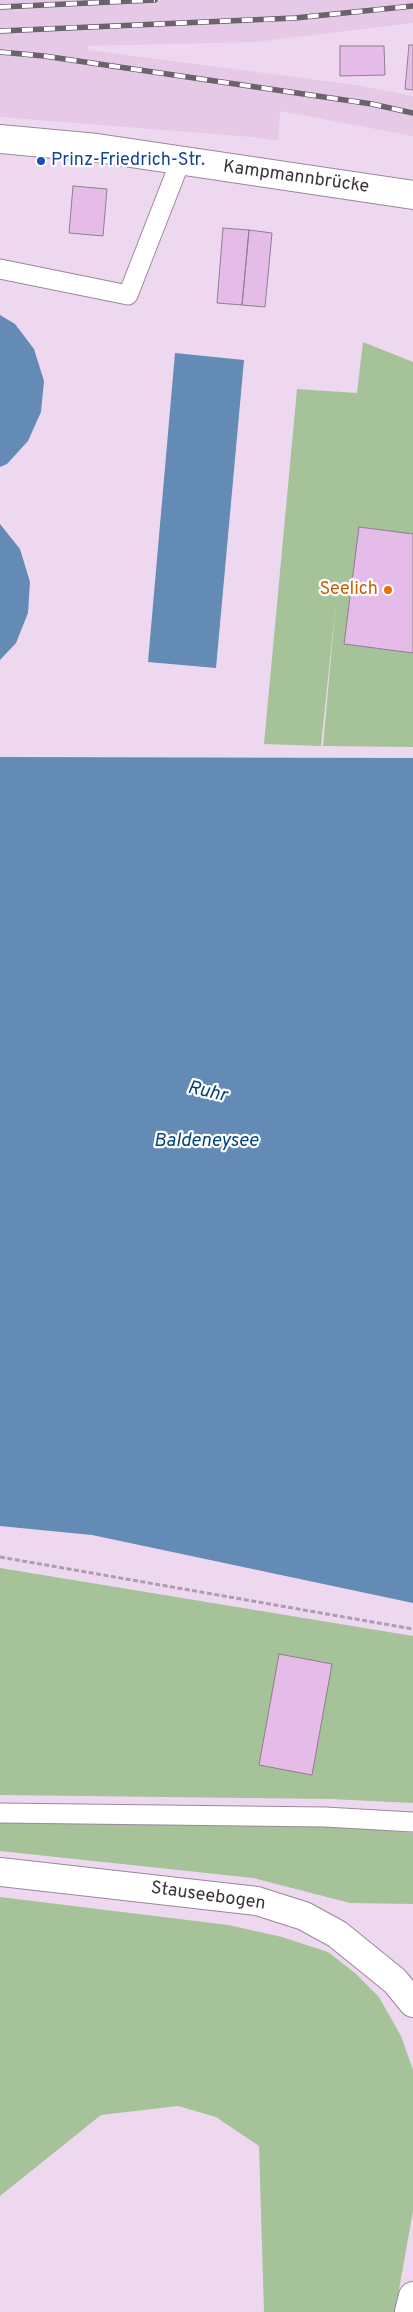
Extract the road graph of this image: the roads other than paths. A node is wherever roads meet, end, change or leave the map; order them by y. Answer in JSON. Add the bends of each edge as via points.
{"nodes":[{"id":1,"x":0,"y":139,"type":"edge"},
{"id":2,"x":180,"y":162,"type":"junction"},
{"id":3,"x":413,"y":195,"type":"edge"},
{"id":4,"x":0,"y":269,"type":"edge"},
{"id":5,"x":0,"y":1812,"type":"edge"},
{"id":6,"x":413,"y":1822,"type":"edge"},
{"id":7,"x":0,"y":1872,"type":"edge"},
{"id":8,"x":413,"y":2003,"type":"edge"},
{"id":9,"x":413,"y":2296,"type":"edge"},
{"id":10,"x":410,"y":2312,"type":"edge"}],
"edges":[{"from":1,"to":2,"type":"street","name":"Kampmannbrücke","via":[[97,148]]},
{"from":2,"to":3,"type":"street","name":"Kampmannbrücke"},
{"from":2,"to":4,"type":"lane","via":[[128,295]]},
{"from":5,"to":6,"type":"lane","via":[[325,1817]]},
{"from":7,"to":8,"type":"street","name":"Stauseebogen","via":[[258,1901],[304,1916],[337,1934],[395,1982]]},
{"from":9,"to":10,"type":"street"}]}
